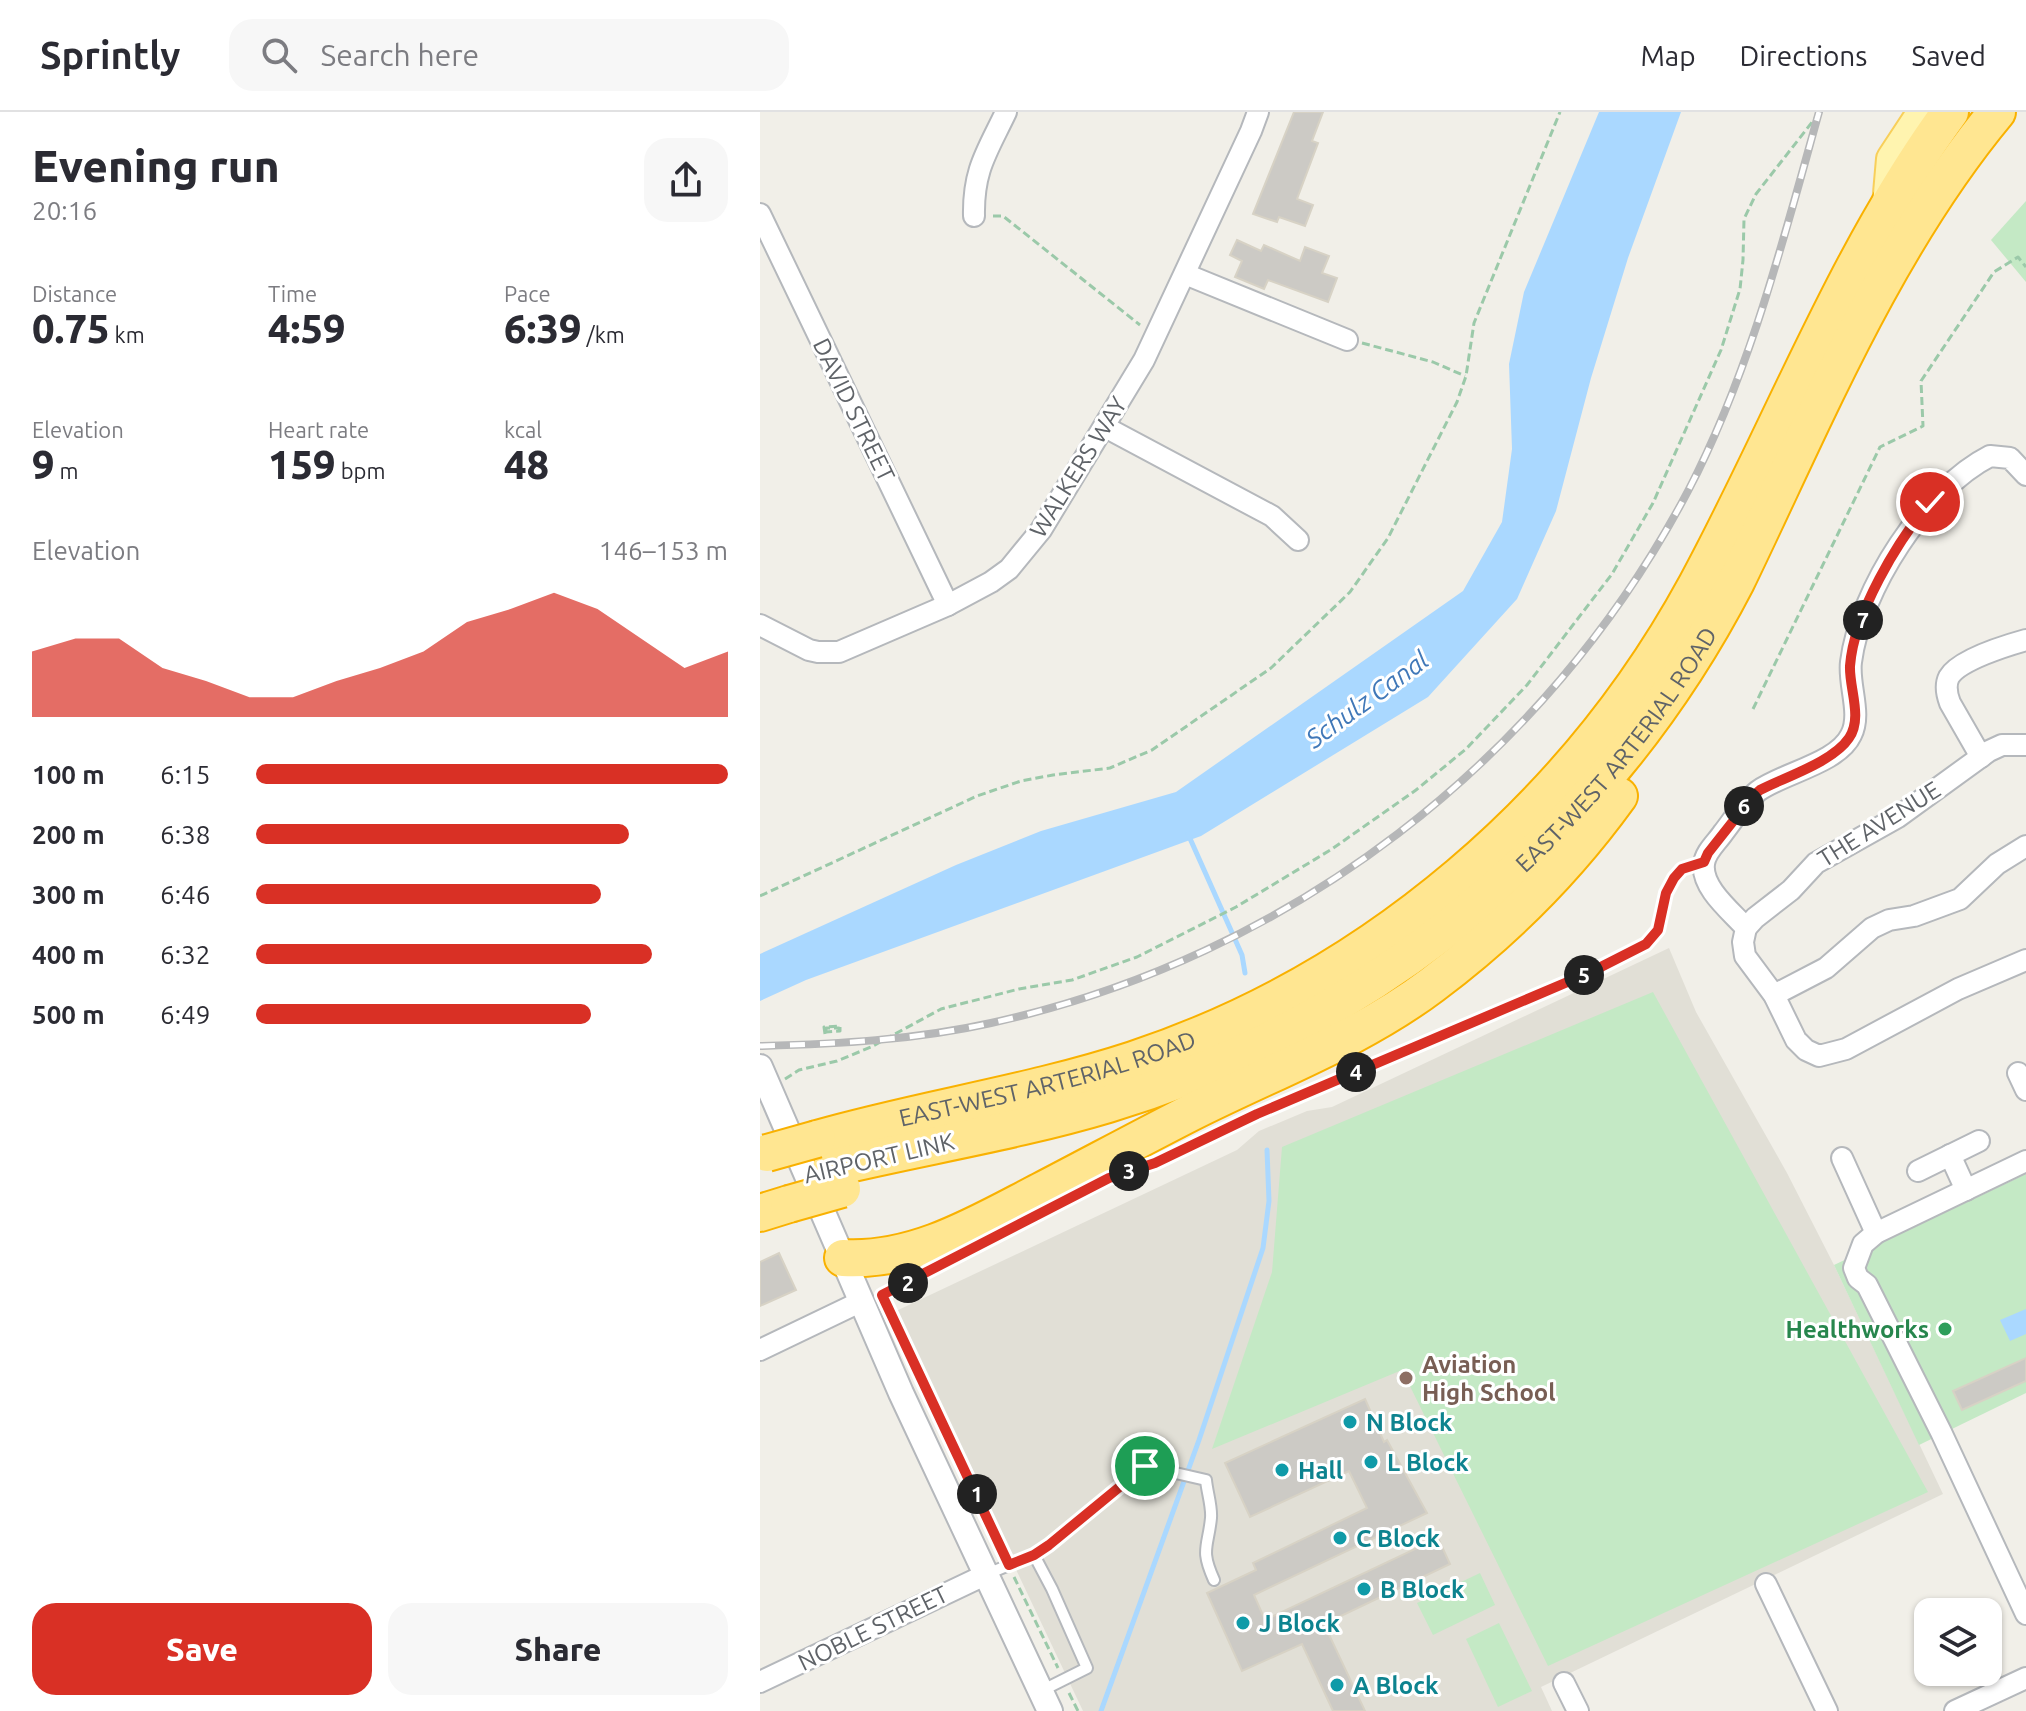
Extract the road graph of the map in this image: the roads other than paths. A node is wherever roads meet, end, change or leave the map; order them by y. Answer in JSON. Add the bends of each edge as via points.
{"nodes":[{"id":1,"x":1006,"y":112,"type":"edge"},
{"id":2,"x":1258,"y":112,"type":"edge"},
{"id":3,"x":1923,"y":112,"type":"edge"},
{"id":4,"x":1950,"y":112,"type":"edge"},
{"id":5,"x":1997,"y":112,"type":"edge"},
{"id":6,"x":1888,"y":205,"type":"junction"},
{"id":7,"x":760,"y":214,"type":"edge"},
{"id":8,"x":974,"y":216,"type":"road end"},
{"id":9,"x":1185,"y":274,"type":"junction"},
{"id":10,"x":1347,"y":340,"type":"road end"},
{"id":11,"x":1105,"y":427,"type":"junction"},
{"id":12,"x":2026,"y":475,"type":"edge"},
{"id":13,"x":1298,"y":540,"type":"dead end"},
{"id":14,"x":948,"y":605,"type":"junction"},
{"id":15,"x":760,"y":625,"type":"edge"},
{"id":16,"x":2026,"y":640,"type":"edge"},
{"id":17,"x":2026,"y":745,"type":"edge"},
{"id":18,"x":1626,"y":751,"type":"junction"},
{"id":19,"x":1981,"y":757,"type":"junction"},
{"id":20,"x":2026,"y":846,"type":"edge"},
{"id":21,"x":1746,"y":928,"type":"junction"},
{"id":22,"x":2026,"y":960,"type":"edge"},
{"id":23,"x":1774,"y":995,"type":"junction"},
{"id":24,"x":764,"y":1077,"type":"edge"},
{"id":25,"x":998,"y":1130,"type":"joint"},
{"id":26,"x":1979,"y":1141,"type":"dead end"},
{"id":27,"x":829,"y":1151,"type":"junction"},
{"id":28,"x":1950,"y":1155,"type":"junction"},
{"id":29,"x":1842,"y":1158,"type":"dead end"},
{"id":30,"x":2026,"y":1161,"type":"edge"},
{"id":31,"x":1918,"y":1171,"type":"dead end"},
{"id":32,"x":767,"y":1172,"type":"edge"},
{"id":33,"x":1966,"y":1190,"type":"junction"},
{"id":34,"x":1876,"y":1233,"type":"junction"},
{"id":35,"x":843,"y":1258,"type":"junction"},
{"id":36,"x":874,"y":1295,"type":"junction"},
{"id":37,"x":760,"y":1350,"type":"edge"},
{"id":38,"x":1127,"y":1452,"type":"dead end"},
{"id":39,"x":1137,"y":1472,"type":"junction"},
{"id":40,"x":1034,"y":1555,"type":"junction"},
{"id":41,"x":985,"y":1575,"type":"junction"},
{"id":42,"x":1214,"y":1580,"type":"dead end"},
{"id":43,"x":1766,"y":1584,"type":"dead end"},
{"id":44,"x":2026,"y":1614,"type":"edge"},
{"id":45,"x":2026,"y":1678,"type":"edge"},
{"id":46,"x":760,"y":1682,"type":"edge"},
{"id":47,"x":1564,"y":1683,"type":"dead end"},
{"id":48,"x":1046,"y":1701,"type":"edge"},
{"id":49,"x":1578,"y":1711,"type":"edge"},
{"id":50,"x":1827,"y":1711,"type":"edge"},
{"id":51,"x":1955,"y":1711,"type":"edge"}],
"edges":[{"from":1,"to":8,"type":"street","via":[[977,172]]},
{"from":2,"to":9,"type":"street","name":"WALKERS WAY"},
{"from":3,"to":6,"type":"main road","name":"EAST-WEST ARTERIAL ROAD","via":[[1892,159]]},
{"from":4,"to":6,"type":"highway","name":"EAST-WEST ARTERIAL ROAD"},
{"from":5,"to":18,"type":"highway","name":"EAST-WEST ARTERIAL ROAD","via":[[1899,252],[1717,619]]},
{"from":6,"to":27,"type":"highway","name":"EAST-WEST ARTERIAL ROAD","via":[[1670,631],[1584,750],[1460,876],[1382,935],[1236,1019],[1062,1082]]},
{"from":7,"to":14,"type":"street","name":"DAVID STREET"},
{"from":9,"to":10,"type":"street"},
{"from":9,"to":11,"type":"street","name":"WALKERS WAY"},
{"from":11,"to":13,"type":"street","via":[[1272,516]]},
{"from":11,"to":14,"type":"street","name":"WALKERS WAY","via":[[1022,554],[991,582]]},
{"from":12,"to":21,"type":"street","via":[[2010,458],[1990,456],[1923,510],[1883,574],[1859,628],[1850,665],[1855,720],[1849,738],[1826,757],[1760,790],[1704,862],[1708,883]]},
{"from":14,"to":15,"type":"street","name":"WALKERS WAY","via":[[828,653],[809,650]]},
{"from":16,"to":19,"type":"street","via":[[1993,651],[1949,677],[1950,703]]},
{"from":17,"to":19,"type":"street","name":"THE AVENUE","via":[[2002,745]]},
{"from":18,"to":25,"type":"highway","name":"EAST-WEST ARTERIAL ROAD","via":[[1580,807],[1499,887],[1355,993],[1204,1070],[1107,1104]]},
{"from":18,"to":35,"type":"highway","via":[[1619,797],[1556,874],[1490,939],[1403,1006],[965,1229],[895,1254]]},
{"from":19,"to":21,"type":"street","name":"THE AVENUE","via":[[1898,817],[1816,863]]},
{"from":20,"to":23,"type":"street","via":[[1997,864],[1960,899],[1872,928],[1826,968]]},
{"from":21,"to":23,"type":"street","via":[[1745,956]]},
{"from":22,"to":23,"type":"street","via":[[1826,1056],[1800,1045]]},
{"from":24,"to":35,"type":"street"},
{"from":25,"to":27,"type":"highway","name":"AIRPORT LINK"},
{"from":26,"to":28,"type":"street"},
{"from":27,"to":32,"type":"highway"},
{"from":27,"to":32,"type":"highway","bridge":true},
{"from":28,"to":31,"type":"street"},
{"from":28,"to":33,"type":"street"},
{"from":29,"to":34,"type":"street"},
{"from":30,"to":33,"type":"street"},
{"from":33,"to":34,"type":"street"},
{"from":34,"to":44,"type":"street","via":[[1859,1255],[1867,1285]]},
{"from":35,"to":36,"type":"street"},
{"from":36,"to":37,"type":"street"},
{"from":36,"to":41,"type":"street"},
{"from":38,"to":39,"type":"lane"},
{"from":39,"to":40,"type":"lane"},
{"from":39,"to":42,"type":"lane","via":[[1145,1466],[1206,1480],[1211,1517],[1205,1560]]},
{"from":40,"to":41,"type":"lane"},
{"from":40,"to":48,"type":"lane","via":[[1087,1668],[1063,1680]]},
{"from":41,"to":46,"type":"street","name":"NOBLE STREET"},
{"from":41,"to":48,"type":"street"},
{"from":43,"to":50,"type":"street"},
{"from":45,"to":51,"type":"street"},
{"from":47,"to":49,"type":"street"}]}
